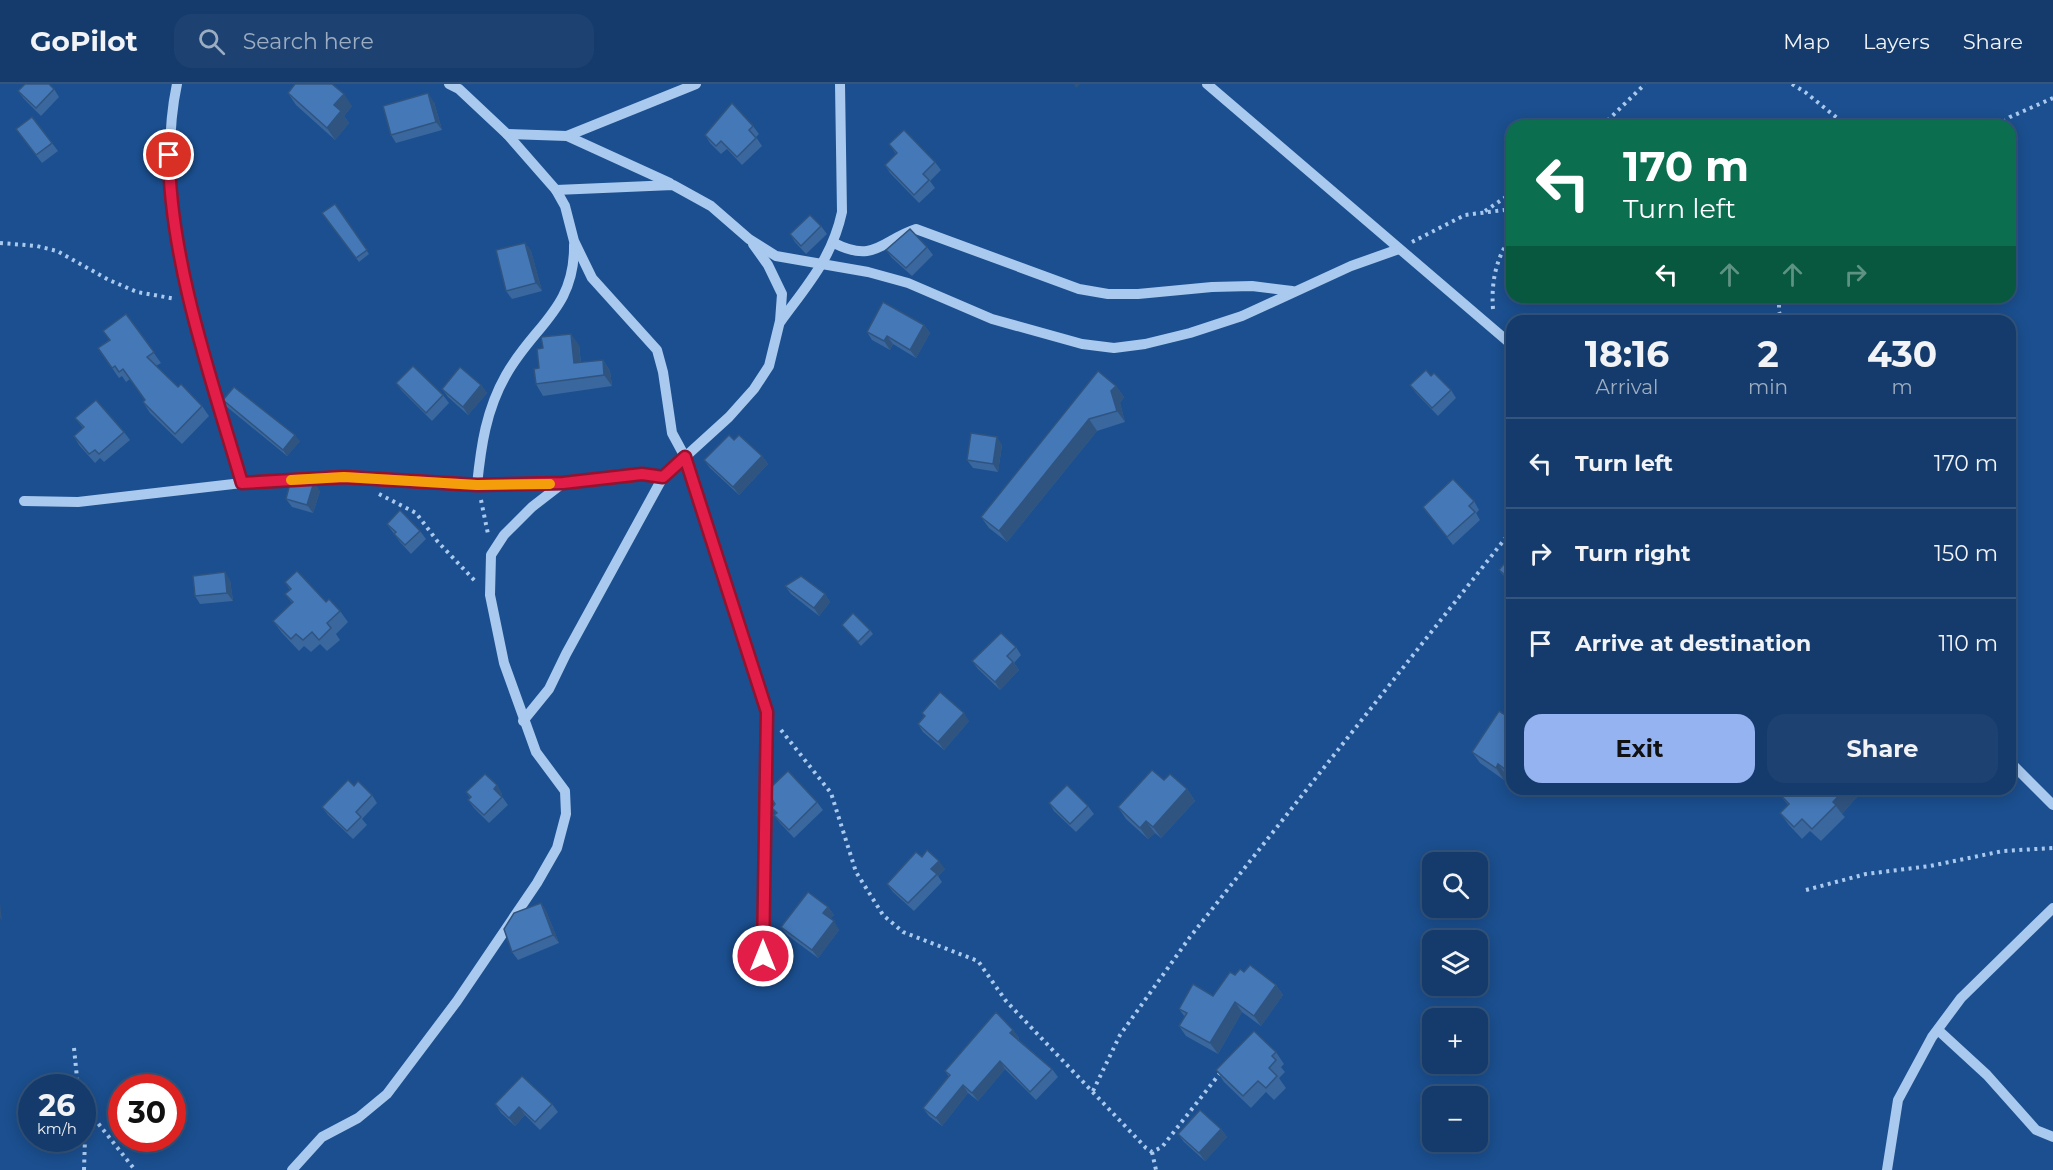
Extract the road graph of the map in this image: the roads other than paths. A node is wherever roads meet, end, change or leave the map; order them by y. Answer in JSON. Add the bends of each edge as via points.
{"nodes":[{"id":1,"x":177,"y":84,"type":"edge"},
{"id":2,"x":449,"y":84,"type":"edge"},
{"id":3,"x":696,"y":84,"type":"edge"},
{"id":4,"x":840,"y":84,"type":"edge"},
{"id":5,"x":1207,"y":84,"type":"edge"},
{"id":6,"x":507,"y":134,"type":"junction"},
{"id":7,"x":567,"y":136,"type":"junction"},
{"id":8,"x":673,"y":185,"type":"junction"},
{"id":9,"x":556,"y":190,"type":"junction"},
{"id":10,"x":749,"y":239,"type":"junction"},
{"id":11,"x":574,"y":241,"type":"junction"},
{"id":12,"x":834,"y":243,"type":"junction"},
{"id":13,"x":1399,"y":249,"type":"junction"},
{"id":14,"x":822,"y":264,"type":"junction"},
{"id":15,"x":1294,"y":291,"type":"junction"},
{"id":16,"x":780,"y":321,"type":"junction"},
{"id":17,"x":1506,"y":340,"type":"edge"},
{"id":18,"x":685,"y":457,"type":"junction"},
{"id":19,"x":663,"y":477,"type":"junction"},
{"id":20,"x":242,"y":483,"type":"junction"},
{"id":21,"x":563,"y":483,"type":"junction"},
{"id":22,"x":477,"y":485,"type":"junction"},
{"id":23,"x":24,"y":501,"type":"dead end"},
{"id":24,"x":523,"y":721,"type":"junction"},
{"id":25,"x":2016,"y":768,"type":"edge"},
{"id":26,"x":2053,"y":806,"type":"edge"},
{"id":27,"x":2053,"y":908,"type":"edge"},
{"id":28,"x":763,"y":956,"type":"dead end"},
{"id":29,"x":1938,"y":1030,"type":"junction"},
{"id":30,"x":2053,"y":1137,"type":"edge"},
{"id":31,"x":292,"y":1170,"type":"edge"},
{"id":32,"x":1887,"y":1170,"type":"edge"}],
"edges":[{"from":1,"to":20,"type":"street","via":[[169,181],[191,302]]},
{"from":2,"to":6,"type":"street"},
{"from":3,"to":7,"type":"street"},
{"from":4,"to":12,"type":"street","via":[[842,212]]},
{"from":5,"to":13,"type":"street"},
{"from":6,"to":7,"type":"street"},
{"from":6,"to":9,"type":"street"},
{"from":7,"to":8,"type":"street"},
{"from":8,"to":9,"type":"street"},
{"from":8,"to":10,"type":"street","via":[[711,206]]},
{"from":9,"to":11,"type":"street","via":[[565,206]]},
{"from":10,"to":14,"type":"street","via":[[776,256]]},
{"from":10,"to":16,"type":"street","via":[[776,279],[783,304]]},
{"from":11,"to":18,"type":"street","via":[[592,278],[657,350],[672,433]]},
{"from":11,"to":22,"type":"street","via":[[572,278],[561,303],[518,355],[489,410]]},
{"from":12,"to":14,"type":"street"},
{"from":12,"to":15,"type":"street","via":[[860,252],[871,251],[916,229],[1079,289],[1108,294],[1252,286]]},
{"from":13,"to":15,"type":"street"},
{"from":13,"to":17,"type":"street"},
{"from":14,"to":15,"type":"street","via":[[908,283],[992,319],[1046,335],[1114,348],[1190,333],[1242,316]]},
{"from":14,"to":16,"type":"street"},
{"from":16,"to":18,"type":"street","via":[[770,366],[754,389]]},
{"from":18,"to":19,"type":"street"},
{"from":18,"to":28,"type":"street","via":[[767,712]]},
{"from":19,"to":21,"type":"street","via":[[616,475]]},
{"from":19,"to":24,"type":"street","via":[[549,689]]},
{"from":20,"to":22,"type":"street","via":[[344,477]]},
{"from":20,"to":23,"type":"street","via":[[78,502]]},
{"from":21,"to":22,"type":"street"},
{"from":21,"to":24,"type":"street","via":[[532,507],[491,555],[490,595],[504,663]]},
{"from":24,"to":31,"type":"street","via":[[536,752],[565,791],[566,814],[557,848],[457,1001],[387,1094],[358,1118],[322,1137]]},
{"from":25,"to":26,"type":"street"},
{"from":27,"to":29,"type":"street","via":[[1961,998]]},
{"from":29,"to":30,"type":"street","via":[[2036,1130]]},
{"from":29,"to":32,"type":"street","via":[[1898,1100]]}]}
